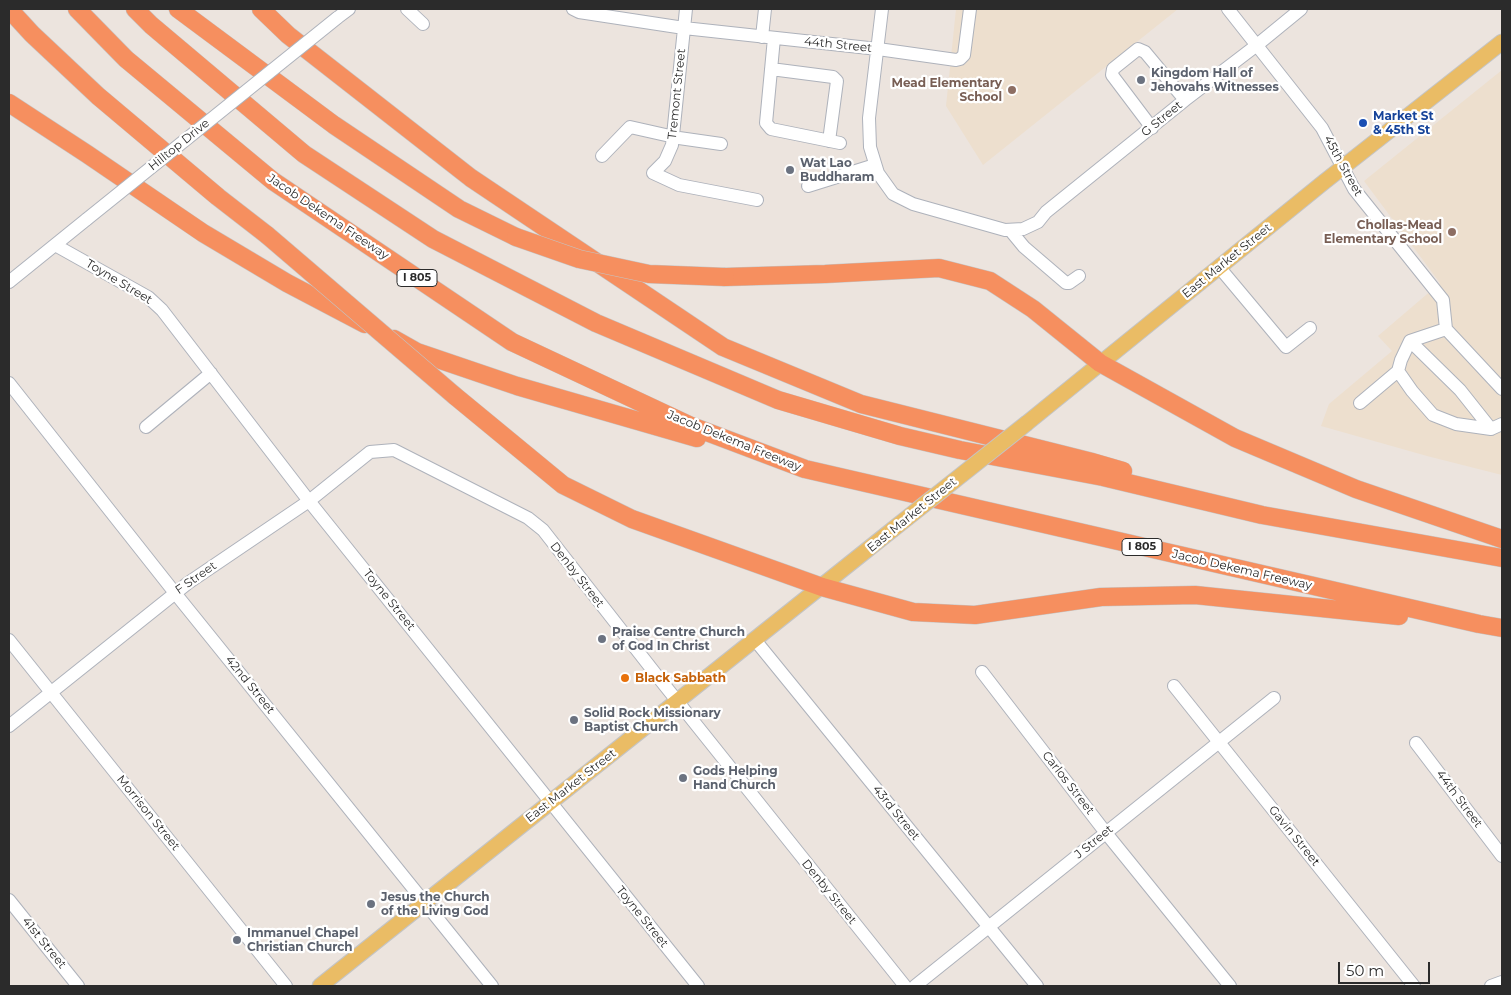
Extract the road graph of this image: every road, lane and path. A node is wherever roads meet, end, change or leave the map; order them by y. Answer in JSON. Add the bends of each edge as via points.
{"nodes":[{"id":1,"x":9,"y":9,"type":"edge"},
{"id":2,"x":78,"y":9,"type":"edge"},
{"id":3,"x":135,"y":9,"type":"edge"},
{"id":4,"x":178,"y":9,"type":"edge"},
{"id":5,"x":261,"y":9,"type":"edge"},
{"id":6,"x":349,"y":9,"type":"edge"},
{"id":7,"x":407,"y":9,"type":"edge"},
{"id":8,"x":573,"y":9,"type":"edge"},
{"id":9,"x":686,"y":9,"type":"edge"},
{"id":10,"x":765,"y":9,"type":"edge"},
{"id":11,"x":882,"y":9,"type":"edge"},
{"id":12,"x":970,"y":9,"type":"edge"},
{"id":13,"x":1228,"y":9,"type":"edge"},
{"id":14,"x":1301,"y":9,"type":"edge"},
{"id":15,"x":424,"y":24,"type":"dead end"},
{"id":16,"x":684,"y":28,"type":"junction"},
{"id":17,"x":768,"y":38,"type":"junction"},
{"id":18,"x":1502,"y":42,"type":"edge"},
{"id":19,"x":1257,"y":45,"type":"junction"},
{"id":20,"x":878,"y":50,"type":"junction"},
{"id":21,"x":771,"y":69,"type":"junction"},
{"id":22,"x":9,"y":95,"type":"edge"},
{"id":23,"x":1185,"y":100,"type":"junction"},
{"id":24,"x":9,"y":103,"type":"edge"},
{"id":25,"x":1152,"y":128,"type":"junction"},
{"id":26,"x":672,"y":136,"type":"junction"},
{"id":27,"x":721,"y":144,"type":"dead end"},
{"id":28,"x":87,"y":154,"type":"junction"},
{"id":29,"x":602,"y":156,"type":"dead end"},
{"id":30,"x":876,"y":165,"type":"junction"},
{"id":31,"x":1343,"y":168,"type":"junction"},
{"id":32,"x":808,"y":186,"type":"dead end"},
{"id":33,"x":757,"y":200,"type":"dead end"},
{"id":34,"x":1023,"y":229,"type":"joint"},
{"id":35,"x":1010,"y":230,"type":"junction"},
{"id":36,"x":55,"y":245,"type":"junction"},
{"id":37,"x":1219,"y":267,"type":"junction"},
{"id":38,"x":1079,"y":276,"type":"dead end"},
{"id":39,"x":9,"y":282,"type":"edge"},
{"id":40,"x":1310,"y":328,"type":"dead end"},
{"id":41,"x":1446,"y":329,"type":"junction"},
{"id":42,"x":1410,"y":341,"type":"junction"},
{"id":43,"x":1100,"y":363,"type":"junction"},
{"id":44,"x":1398,"y":371,"type":"junction"},
{"id":45,"x":211,"y":374,"type":"junction"},
{"id":46,"x":9,"y":383,"type":"edge"},
{"id":47,"x":1502,"y":389,"type":"edge"},
{"id":48,"x":1360,"y":403,"type":"dead end"},
{"id":49,"x":1497,"y":426,"type":"edge"},
{"id":50,"x":146,"y":427,"type":"dead end"},
{"id":51,"x":394,"y":450,"type":"joint"},
{"id":52,"x":805,"y":469,"type":"junction"},
{"id":53,"x":309,"y":501,"type":"junction"},
{"id":54,"x":1262,"y":515,"type":"junction"},
{"id":55,"x":1502,"y":539,"type":"edge"},
{"id":56,"x":1502,"y":558,"type":"edge"},
{"id":57,"x":822,"y":587,"type":"junction"},
{"id":58,"x":175,"y":593,"type":"junction"},
{"id":59,"x":1478,"y":624,"type":"junction"},
{"id":60,"x":1502,"y":628,"type":"edge"},
{"id":61,"x":9,"y":640,"type":"edge"},
{"id":62,"x":756,"y":640,"type":"junction"},
{"id":63,"x":982,"y":672,"type":"dead end"},
{"id":64,"x":1174,"y":686,"type":"dead end"},
{"id":65,"x":51,"y":692,"type":"junction"},
{"id":66,"x":1274,"y":698,"type":"dead end"},
{"id":67,"x":678,"y":702,"type":"junction"},
{"id":68,"x":9,"y":726,"type":"edge"},
{"id":69,"x":1218,"y":742,"type":"junction"},
{"id":70,"x":1416,"y":743,"type":"dead end"},
{"id":71,"x":551,"y":802,"type":"junction"},
{"id":72,"x":1106,"y":833,"type":"junction"},
{"id":73,"x":1502,"y":856,"type":"edge"},
{"id":74,"x":9,"y":900,"type":"edge"},
{"id":75,"x":426,"y":903,"type":"junction"},
{"id":76,"x":988,"y":927,"type":"junction"},
{"id":77,"x":1502,"y":982,"type":"edge"},
{"id":78,"x":78,"y":986,"type":"edge"},
{"id":79,"x":286,"y":986,"type":"edge"},
{"id":80,"x":320,"y":986,"type":"edge"},
{"id":81,"x":492,"y":986,"type":"edge"},
{"id":82,"x":698,"y":986,"type":"edge"},
{"id":83,"x":905,"y":986,"type":"edge"},
{"id":84,"x":915,"y":986,"type":"edge"},
{"id":85,"x":1037,"y":986,"type":"edge"},
{"id":86,"x":1230,"y":986,"type":"edge"},
{"id":87,"x":1414,"y":986,"type":"edge"},
{"id":88,"x":1491,"y":986,"type":"edge"}],
"edges":[{"from":1,"to":57,"type":"highway","bridge":true,"via":[[98,96],[563,485],[632,519]]},
{"from":2,"to":52,"type":"highway","name":"Jacob Dekema Freeway","number":"I 805","via":[[126,58],[273,181],[512,342],[691,426]]},
{"from":3,"to":54,"type":"highway","via":[[304,154],[433,239],[596,323],[778,400],[900,436],[1103,477]]},
{"from":4,"to":43,"type":"highway","bridge":true,"via":[[373,151],[459,209],[516,237],[579,259],[649,274],[725,277],[939,268],[990,281],[1034,309]]},
{"from":5,"to":54,"type":"highway","via":[[288,35],[471,178],[723,346],[861,404],[1092,462]]},
{"from":6,"to":36,"type":"street","name":"Hilltop Drive","bridge":true},
{"from":7,"to":15,"type":"street"},
{"from":8,"to":16,"type":"street","name":"44th Street"},
{"from":9,"to":16,"type":"street","name":"Tremont Street"},
{"from":10,"to":17,"type":"street"},
{"from":11,"to":20,"type":"street"},
{"from":12,"to":20,"type":"street","via":[[964,55],[960,59]]},
{"from":13,"to":19,"type":"street","name":"45th Street"},
{"from":14,"to":19,"type":"street","name":"G Street"},
{"from":16,"to":17,"type":"street","name":"44th Street"},
{"from":16,"to":26,"type":"street","name":"Tremont Street"},
{"from":17,"to":20,"type":"street","name":"44th Street"},
{"from":17,"to":21,"type":"street"},
{"from":18,"to":31,"type":"main road","name":"East Market Street"},
{"from":19,"to":23,"type":"street","name":"G Street"},
{"from":19,"to":31,"type":"street","name":"45th Street","via":[[1322,128]]},
{"from":20,"to":30,"type":"street","name":"44th Street","via":[[869,118],[870,147]]},
{"from":21,"to":21,"type":"street","via":[[833,77],[837,81],[834,142],[771,129],[766,123]]},
{"from":22,"to":28,"type":"highway"},
{"from":23,"to":25,"type":"street","name":"G Street"},
{"from":23,"to":25,"type":"street","via":[[1145,52],[1138,49],[1113,69],[1112,75]]},
{"from":24,"to":28,"type":"highway"},
{"from":25,"to":34,"type":"street","name":"G Street","via":[[1046,212],[1038,222]]},
{"from":26,"to":27,"type":"street"},
{"from":26,"to":29,"type":"street","via":[[630,127]]},
{"from":26,"to":33,"type":"street","name":"Tremont Street","via":[[665,161],[653,172],[679,185]]},
{"from":28,"to":52,"type":"highway","via":[[243,258],[417,352],[517,386]]},
{"from":30,"to":32,"type":"street"},
{"from":30,"to":35,"type":"street","name":"44th Street","via":[[893,194],[913,204]]},
{"from":31,"to":37,"type":"main road","name":"East Market Street"},
{"from":31,"to":41,"type":"street","name":"45th Street","via":[[1354,189],[1442,300]]},
{"from":34,"to":35,"type":"street","name":"44th Street"},
{"from":35,"to":38,"type":"street","via":[[1066,283]]},
{"from":36,"to":39,"type":"street","name":"Hilltop Drive"},
{"from":36,"to":45,"type":"street","name":"Toyne Street","via":[[148,297],[162,310]]},
{"from":37,"to":40,"type":"street","via":[[1286,347]]},
{"from":37,"to":43,"type":"main road","name":"East Market Street"},
{"from":41,"to":42,"type":"street"},
{"from":41,"to":47,"type":"street"},
{"from":42,"to":44,"type":"street"},
{"from":42,"to":49,"type":"street"},
{"from":43,"to":55,"type":"highway","via":[[1235,438],[1356,489]]},
{"from":43,"to":57,"type":"main road","name":"East Market Street","bridge":true},
{"from":44,"to":48,"type":"street"},
{"from":44,"to":49,"type":"street","via":[[1433,415],[1456,424]]},
{"from":45,"to":50,"type":"street"},
{"from":45,"to":53,"type":"street","name":"Toyne Street"},
{"from":46,"to":58,"type":"street","name":"42nd Street"},
{"from":51,"to":53,"type":"street","name":"F Street","via":[[370,452]]},
{"from":51,"to":67,"type":"street","name":"Denby Street","via":[[528,518],[543,530]]},
{"from":52,"to":59,"type":"highway","name":"Jacob Dekema Freeway","number":"I 805"},
{"from":53,"to":58,"type":"street","name":"F Street"},
{"from":53,"to":71,"type":"street","name":"Toyne Street"},
{"from":54,"to":56,"type":"highway"},
{"from":57,"to":59,"type":"highway","via":[[913,612],[975,615],[1100,597],[1195,595]]},
{"from":57,"to":62,"type":"main road","name":"East Market Street"},
{"from":58,"to":65,"type":"street","name":"F Street"},
{"from":58,"to":75,"type":"street","name":"42nd Street"},
{"from":59,"to":60,"type":"highway","name":"Jacob Dekema Freeway","number":"I 805"},
{"from":61,"to":65,"type":"street","name":"Morrison Street"},
{"from":62,"to":67,"type":"main road","name":"East Market Street"},
{"from":62,"to":76,"type":"street","name":"43rd Street"},
{"from":63,"to":72,"type":"street","name":"Carlos Street"},
{"from":64,"to":69,"type":"street","name":"Gavin Street"},
{"from":65,"to":68,"type":"street","name":"F Street"},
{"from":65,"to":79,"type":"street","name":"Morrison Street"},
{"from":66,"to":69,"type":"street","name":"J Street"},
{"from":67,"to":71,"type":"main road","name":"East Market Street"},
{"from":67,"to":83,"type":"street","name":"Denby Street"},
{"from":69,"to":72,"type":"street","name":"J Street"},
{"from":69,"to":87,"type":"street","name":"Gavin Street"},
{"from":70,"to":73,"type":"street","name":"44th Street"},
{"from":71,"to":75,"type":"main road","name":"East Market Street"},
{"from":71,"to":82,"type":"street","name":"Toyne Street"},
{"from":72,"to":76,"type":"street","name":"J Street"},
{"from":72,"to":86,"type":"street","name":"Carlos Street"},
{"from":74,"to":78,"type":"street","name":"41st Street"},
{"from":75,"to":80,"type":"main road","name":"East Market Street"},
{"from":75,"to":81,"type":"street","name":"42nd Street"},
{"from":76,"to":84,"type":"street","name":"J Street"},
{"from":76,"to":85,"type":"street","name":"43rd Street"},
{"from":77,"to":88,"type":"street"}]}
